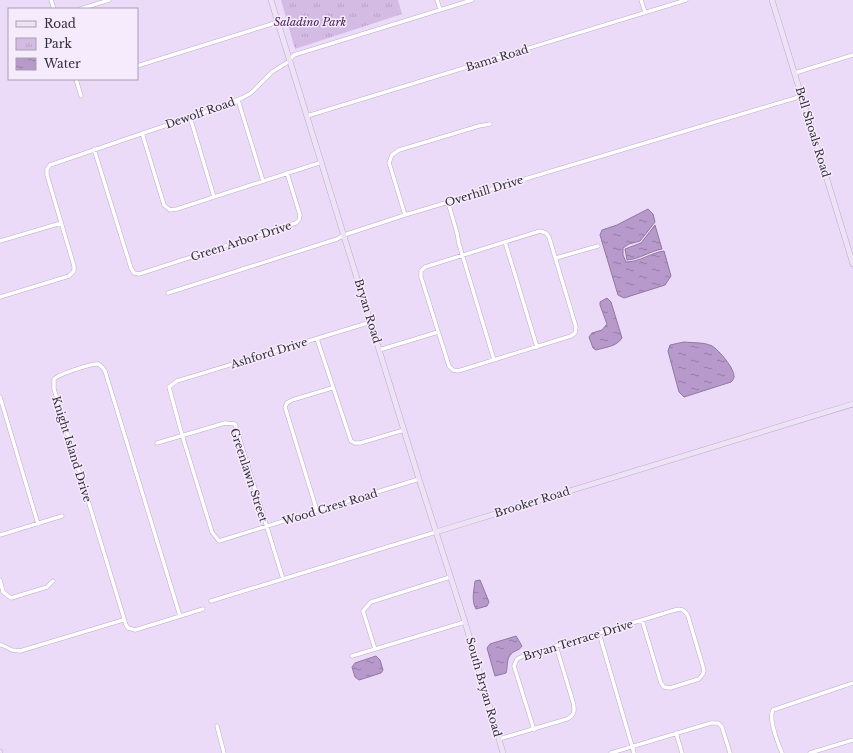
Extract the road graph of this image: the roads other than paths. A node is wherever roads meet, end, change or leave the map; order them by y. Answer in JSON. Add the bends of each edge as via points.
{"nodes":[{"id":1,"x":109,"y":0,"type":"edge"},
{"id":2,"x":272,"y":0,"type":"edge"},
{"id":3,"x":437,"y":0,"type":"edge"},
{"id":4,"x":472,"y":0,"type":"edge"},
{"id":5,"x":641,"y":0,"type":"edge"},
{"id":6,"x":686,"y":0,"type":"edge"},
{"id":7,"x":772,"y":0,"type":"edge"},
{"id":8,"x":83,"y":8,"type":"edge"},
{"id":9,"x":440,"y":10,"type":"junction"},
{"id":10,"x":645,"y":12,"type":"junction"},
{"id":11,"x":278,"y":22,"type":"junction"},
{"id":12,"x":853,"y":55,"type":"edge"},
{"id":13,"x":290,"y":60,"type":"junction"},
{"id":14,"x":138,"y":66,"type":"edge"},
{"id":15,"x":795,"y":73,"type":"junction"},
{"id":16,"x":76,"y":80,"type":"edge"},
{"id":17,"x":81,"y":96,"type":"dead end"},
{"id":18,"x":802,"y":96,"type":"junction"},
{"id":19,"x":238,"y":100,"type":"junction"},
{"id":20,"x":307,"y":116,"type":"junction"},
{"id":21,"x":190,"y":117,"type":"junction"},
{"id":22,"x":490,"y":124,"type":"dead end"},
{"id":23,"x":142,"y":133,"type":"junction"},
{"id":24,"x":94,"y":149,"type":"junction"},
{"id":25,"x":322,"y":162,"type":"junction"},
{"id":26,"x":287,"y":173,"type":"junction"},
{"id":27,"x":263,"y":181,"type":"junction"},
{"id":28,"x":214,"y":197,"type":"junction"},
{"id":29,"x":448,"y":202,"type":"junction"},
{"id":30,"x":404,"y":215,"type":"junction"},
{"id":31,"x":61,"y":222,"type":"junction"},
{"id":32,"x":344,"y":235,"type":"junction"},
{"id":33,"x":0,"y":241,"type":"edge"},
{"id":34,"x":505,"y":242,"type":"junction"},
{"id":35,"x":598,"y":246,"type":"dead end"},
{"id":36,"x":462,"y":255,"type":"junction"},
{"id":37,"x":556,"y":258,"type":"junction"},
{"id":38,"x":853,"y":264,"type":"edge"},
{"id":39,"x":168,"y":293,"type":"dead end"},
{"id":40,"x":0,"y":297,"type":"edge"},
{"id":41,"x":371,"y":322,"type":"junction"},
{"id":42,"x":438,"y":332,"type":"junction"},
{"id":43,"x":317,"y":339,"type":"junction"},
{"id":44,"x":537,"y":347,"type":"junction"},
{"id":45,"x":380,"y":350,"type":"junction"},
{"id":46,"x":494,"y":360,"type":"junction"},
{"id":47,"x":332,"y":388,"type":"junction"},
{"id":48,"x":0,"y":397,"type":"edge"},
{"id":49,"x":853,"y":404,"type":"edge"},
{"id":50,"x":404,"y":430,"type":"junction"},
{"id":51,"x":182,"y":435,"type":"junction"},
{"id":52,"x":157,"y":443,"type":"dead end"},
{"id":53,"x":419,"y":479,"type":"junction"},
{"id":54,"x":317,"y":511,"type":"junction"},
{"id":55,"x":62,"y":516,"type":"dead end"},
{"id":56,"x":38,"y":524,"type":"junction"},
{"id":57,"x":266,"y":526,"type":"junction"},
{"id":58,"x":436,"y":532,"type":"junction"},
{"id":59,"x":0,"y":535,"type":"edge"},
{"id":60,"x":450,"y":577,"type":"junction"},
{"id":61,"x":283,"y":579,"type":"junction"},
{"id":62,"x":0,"y":580,"type":"edge"},
{"id":63,"x":53,"y":581,"type":"dead end"},
{"id":64,"x":211,"y":601,"type":"dead end"},
{"id":65,"x":203,"y":609,"type":"dead end"},
{"id":66,"x":180,"y":616,"type":"junction"},
{"id":67,"x":123,"y":620,"type":"junction"},
{"id":68,"x":642,"y":620,"type":"junction"},
{"id":69,"x":465,"y":622,"type":"junction"},
{"id":70,"x":599,"y":633,"type":"junction"},
{"id":71,"x":0,"y":645,"type":"edge"},
{"id":72,"x":556,"y":646,"type":"junction"},
{"id":73,"x":7,"y":647,"type":"junction"},
{"id":74,"x":0,"y":649,"type":"edge"},
{"id":75,"x":375,"y":649,"type":"junction"},
{"id":76,"x":352,"y":656,"type":"dead end"},
{"id":77,"x":853,"y":683,"type":"edge"},
{"id":78,"x":217,"y":726,"type":"dead end"},
{"id":79,"x":534,"y":730,"type":"junction"},
{"id":80,"x":676,"y":733,"type":"junction"},
{"id":81,"x":499,"y":739,"type":"junction"},
{"id":82,"x":853,"y":740,"type":"edge"},
{"id":83,"x":632,"y":746,"type":"junction"},
{"id":84,"x":824,"y":748,"type":"junction"},
{"id":85,"x":224,"y":753,"type":"edge"},
{"id":86,"x":503,"y":753,"type":"edge"},
{"id":87,"x":611,"y":753,"type":"edge"},
{"id":88,"x":634,"y":753,"type":"edge"},
{"id":89,"x":682,"y":753,"type":"edge"},
{"id":90,"x":730,"y":753,"type":"edge"},
{"id":91,"x":782,"y":753,"type":"edge"},
{"id":92,"x":810,"y":753,"type":"edge"},
{"id":93,"x":826,"y":753,"type":"edge"}],
"edges":[{"from":1,"to":8,"type":"street"},
{"from":2,"to":11,"type":"street","name":"Bryan Road"},
{"from":3,"to":9,"type":"street"},
{"from":4,"to":9,"type":"street","name":"Dewolf Road"},
{"from":5,"to":10,"type":"street"},
{"from":6,"to":10,"type":"street","name":"Bama Road"},
{"from":7,"to":15,"type":"street","name":"Bell Shoals Road"},
{"from":9,"to":13,"type":"street","name":"Dewolf Road","via":[[294,55]]},
{"from":10,"to":20,"type":"street","name":"Bama Road"},
{"from":11,"to":13,"type":"street","name":"Bryan Road"},
{"from":11,"to":14,"type":"street"},
{"from":12,"to":15,"type":"street"},
{"from":13,"to":19,"type":"street","name":"Dewolf Road","via":[[272,72],[248,95]]},
{"from":13,"to":20,"type":"street","name":"Bryan Road"},
{"from":15,"to":18,"type":"street","name":"Bell Shoals Road"},
{"from":16,"to":17,"type":"street"},
{"from":18,"to":29,"type":"street","name":"Overhill Drive"},
{"from":18,"to":38,"type":"street","name":"Bell Shoals Road"},
{"from":19,"to":21,"type":"street","name":"Dewolf Road"},
{"from":19,"to":27,"type":"street"},
{"from":20,"to":25,"type":"street","name":"Bryan Road"},
{"from":21,"to":23,"type":"street","name":"Dewolf Road"},
{"from":21,"to":28,"type":"street"},
{"from":22,"to":30,"type":"street","via":[[399,150],[392,155],[389,163]]},
{"from":23,"to":24,"type":"street","name":"Dewolf Road"},
{"from":23,"to":28,"type":"street","via":[[164,205],[169,210]]},
{"from":24,"to":26,"type":"street","name":"Green Arbor Drive","via":[[131,268],[135,273],[143,274],[296,223],[300,215]]},
{"from":24,"to":31,"type":"street","name":"Dewolf Road","via":[[49,166],[47,173]]},
{"from":25,"to":26,"type":"street"},
{"from":25,"to":32,"type":"street","name":"Bryan Road"},
{"from":26,"to":27,"type":"street"},
{"from":27,"to":28,"type":"street"},
{"from":29,"to":30,"type":"street","name":"Overhill Drive"},
{"from":29,"to":36,"type":"street"},
{"from":30,"to":32,"type":"street","name":"Overhill Drive"},
{"from":31,"to":33,"type":"street"},
{"from":31,"to":40,"type":"street","via":[[74,271],[69,276]]},
{"from":32,"to":39,"type":"street","name":"Overhill Drive"},
{"from":32,"to":41,"type":"street","name":"Bryan Road"},
{"from":34,"to":36,"type":"street"},
{"from":34,"to":37,"type":"street","via":[[543,231],[549,237]]},
{"from":34,"to":44,"type":"street"},
{"from":35,"to":37,"type":"street"},
{"from":36,"to":42,"type":"street","via":[[425,267],[421,271]]},
{"from":36,"to":46,"type":"street"},
{"from":37,"to":44,"type":"street","via":[[576,332]]},
{"from":41,"to":43,"type":"street","name":"Ashford Drive"},
{"from":41,"to":45,"type":"street","name":"Bryan Road"},
{"from":42,"to":45,"type":"street"},
{"from":42,"to":46,"type":"street","via":[[449,366],[453,370],[458,371]]},
{"from":43,"to":47,"type":"street"},
{"from":43,"to":51,"type":"street","name":"Ashford Drive","via":[[177,381],[169,387]]},
{"from":44,"to":46,"type":"street"},
{"from":45,"to":50,"type":"street","name":"Bryan Road"},
{"from":47,"to":50,"type":"street","via":[[353,442],[360,443]]},
{"from":47,"to":54,"type":"street","via":[[292,400],[285,408]]},
{"from":48,"to":56,"type":"street"},
{"from":49,"to":58,"type":"street","name":"Brooker Road"},
{"from":50,"to":53,"type":"street","name":"Bryan Road"},
{"from":51,"to":52,"type":"street","name":"Greenlawn Street"},
{"from":51,"to":57,"type":"street","name":"Greenlawn Street","via":[[225,422],[235,424]]},
{"from":51,"to":57,"type":"street","name":"Wood Crest Road","via":[[212,532],[219,541]]},
{"from":53,"to":54,"type":"street","name":"Wood Crest Road"},
{"from":53,"to":58,"type":"street","name":"Bryan Road"},
{"from":54,"to":57,"type":"street","name":"Wood Crest Road"},
{"from":55,"to":56,"type":"street"},
{"from":56,"to":59,"type":"street"},
{"from":57,"to":61,"type":"street","name":"Greenlawn Street"},
{"from":58,"to":60,"type":"street","name":"Bryan Road"},
{"from":58,"to":61,"type":"street","name":"Brooker Road"},
{"from":60,"to":69,"type":"street","name":"Bryan Road"},
{"from":60,"to":75,"type":"street","via":[[371,602],[363,612]]},
{"from":61,"to":64,"type":"street","name":"Brooker Road"},
{"from":62,"to":63,"type":"street","via":[[3,592],[10,598],[46,586]]},
{"from":65,"to":66,"type":"street"},
{"from":66,"to":67,"type":"street","via":[[136,630],[128,628]]},
{"from":66,"to":67,"type":"street","name":"Knight Island Drive","via":[[105,371],[95,364],[60,375],[54,383]]},
{"from":67,"to":73,"type":"street","via":[[20,651]]},
{"from":68,"to":68,"type":"street","name":"Bryan Terrace Drive","via":[[675,610],[685,611],[704,670],[699,679],[670,688],[664,687]]},
{"from":68,"to":70,"type":"street","name":"Bryan Terrace Drive"},
{"from":69,"to":75,"type":"street"},
{"from":69,"to":81,"type":"street","name":"South Bryan Road"},
{"from":70,"to":72,"type":"street","name":"Bryan Terrace Drive"},
{"from":70,"to":83,"type":"street"},
{"from":71,"to":73,"type":"street"},
{"from":72,"to":79,"type":"street","via":[[574,712],[569,719]]},
{"from":72,"to":79,"type":"street","name":"Bryan Terrace Drive","via":[[519,657],[514,663]]},
{"from":73,"to":74,"type":"street"},
{"from":75,"to":76,"type":"street"},
{"from":77,"to":91,"type":"street","via":[[773,710],[771,721]]},
{"from":78,"to":85,"type":"street"},
{"from":79,"to":81,"type":"street"},
{"from":80,"to":83,"type":"street"},
{"from":80,"to":89,"type":"street"},
{"from":80,"to":90,"type":"street","via":[[718,723],[722,727]]},
{"from":81,"to":86,"type":"street","name":"South Bryan Road"},
{"from":82,"to":84,"type":"street"},
{"from":83,"to":87,"type":"street"},
{"from":83,"to":88,"type":"street"},
{"from":84,"to":92,"type":"street"},
{"from":84,"to":93,"type":"street"}]}
